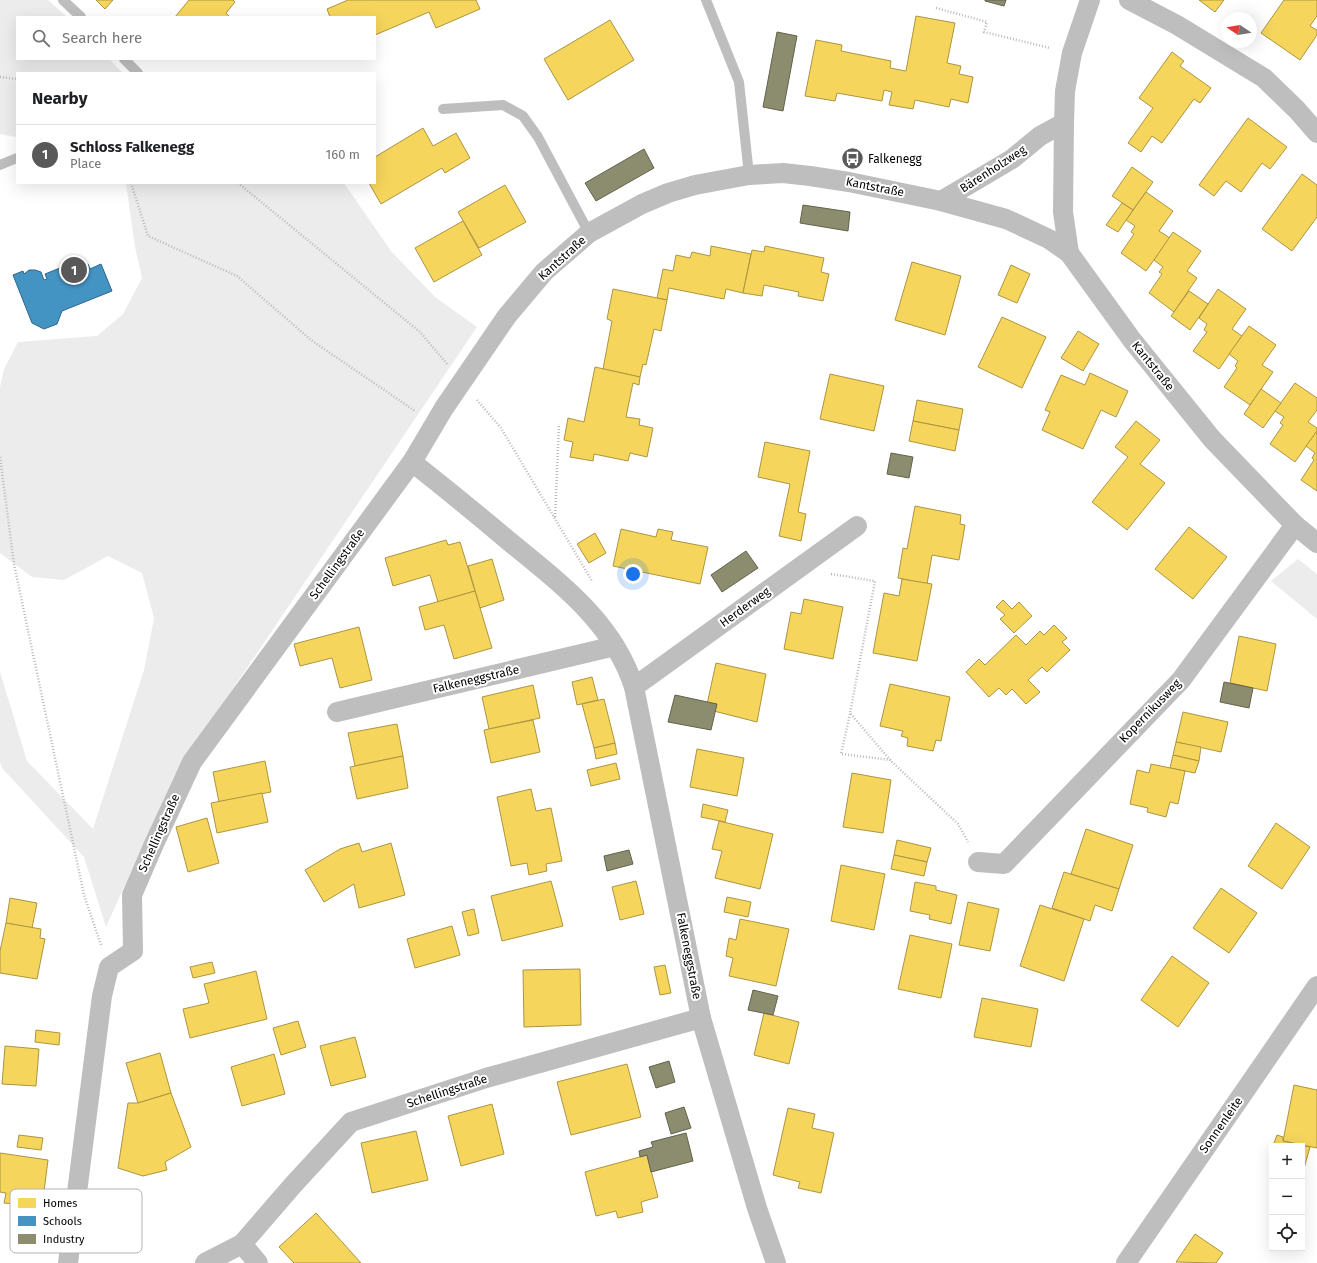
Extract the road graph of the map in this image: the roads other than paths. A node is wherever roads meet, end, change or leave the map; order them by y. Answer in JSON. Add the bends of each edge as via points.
{"nodes":[{"id":1,"x":63,"y":0,"type":"edge"},
{"id":2,"x":706,"y":0,"type":"edge"},
{"id":3,"x":1090,"y":0,"type":"edge"},
{"id":4,"x":1129,"y":0,"type":"edge"},
{"id":5,"x":79,"y":16,"type":"edge"},
{"id":6,"x":125,"y":60,"type":"edge"},
{"id":7,"x":137,"y":72,"type":"edge"},
{"id":8,"x":443,"y":109,"type":"dead end"},
{"id":9,"x":1064,"y":123,"type":"junction"},
{"id":10,"x":1317,"y":133,"type":"edge"},
{"id":11,"x":16,"y":158,"type":"edge"},
{"id":12,"x":0,"y":165,"type":"edge"},
{"id":13,"x":749,"y":175,"type":"junction"},
{"id":14,"x":941,"y":201,"type":"junction"},
{"id":15,"x":589,"y":233,"type":"junction"},
{"id":16,"x":1069,"y":253,"type":"junction"},
{"id":17,"x":412,"y":462,"type":"junction"},
{"id":18,"x":1295,"y":525,"type":"junction"},
{"id":19,"x":856,"y":526,"type":"dead end"},
{"id":20,"x":1317,"y":543,"type":"edge"},
{"id":21,"x":615,"y":646,"type":"junction"},
{"id":22,"x":634,"y":687,"type":"junction"},
{"id":23,"x":337,"y":712,"type":"dead end"},
{"id":24,"x":978,"y":862,"type":"road end"},
{"id":25,"x":1317,"y":986,"type":"edge"},
{"id":26,"x":701,"y":1018,"type":"junction"},
{"id":27,"x":77,"y":1189,"type":"edge"},
{"id":28,"x":242,"y":1244,"type":"junction"},
{"id":29,"x":69,"y":1253,"type":"edge"},
{"id":30,"x":68,"y":1263,"type":"edge"},
{"id":31,"x":205,"y":1263,"type":"edge"},
{"id":32,"x":258,"y":1263,"type":"edge"},
{"id":33,"x":776,"y":1263,"type":"edge"},
{"id":34,"x":1126,"y":1263,"type":"edge"}],
"edges":[{"from":1,"to":5,"type":"lane"},
{"from":2,"to":13,"type":"lane","via":[[739,82]]},
{"from":3,"to":9,"type":"street","via":[[1072,53]]},
{"from":4,"to":10,"type":"street","via":[[1177,25],[1264,78]]},
{"from":6,"to":7,"type":"lane"},
{"from":8,"to":15,"type":"lane","via":[[503,105],[523,116],[538,137]]},
{"from":9,"to":14,"type":"street","name":"Bärenholzweg","via":[[1040,136],[1012,159]]},
{"from":9,"to":16,"type":"street","via":[[1063,212]]},
{"from":11,"to":12,"type":"lane"},
{"from":13,"to":14,"type":"street","name":"Kantstraße","via":[[783,173],[810,176]]},
{"from":13,"to":15,"type":"street","name":"Kantstraße","via":[[695,185],[668,194],[635,207]]},
{"from":14,"to":16,"type":"street","name":"Kantstraße","via":[[1006,219],[1050,238]]},
{"from":15,"to":17,"type":"street","name":"Kantstraße","via":[[544,272],[507,316],[444,408]]},
{"from":16,"to":18,"type":"street","name":"Kantstraße","via":[[1132,340],[1212,439]]},
{"from":17,"to":21,"type":"street","name":"Falkeneggstraße","via":[[583,604]]},
{"from":17,"to":27,"type":"street","name":"Schellingstraße","via":[[192,762],[154,844],[132,895],[133,950],[109,967],[102,996]]},
{"from":18,"to":20,"type":"street","name":"Kantstraße"},
{"from":18,"to":24,"type":"street","name":"Kopernikusweg","via":[[1181,680],[1004,864]]},
{"from":19,"to":22,"type":"street","name":"Herderweg"},
{"from":21,"to":22,"type":"street","name":"Falkeneggstraße","via":[[627,666]]},
{"from":21,"to":23,"type":"street","name":"Falkeneggstraße"},
{"from":22,"to":26,"type":"street","name":"Falkeneggstraße"},
{"from":25,"to":34,"type":"street","name":"Sonnenleite"},
{"from":26,"to":28,"type":"street","name":"Schellingstraße","via":[[486,1078],[351,1122],[292,1185]]},
{"from":26,"to":33,"type":"street","name":"Falkeneggstraße","via":[[757,1208]]},
{"from":28,"to":31,"type":"street","name":"Schellingstraße"},
{"from":28,"to":32,"type":"street"},
{"from":29,"to":30,"type":"street","name":"Schellingstraße"}]}
